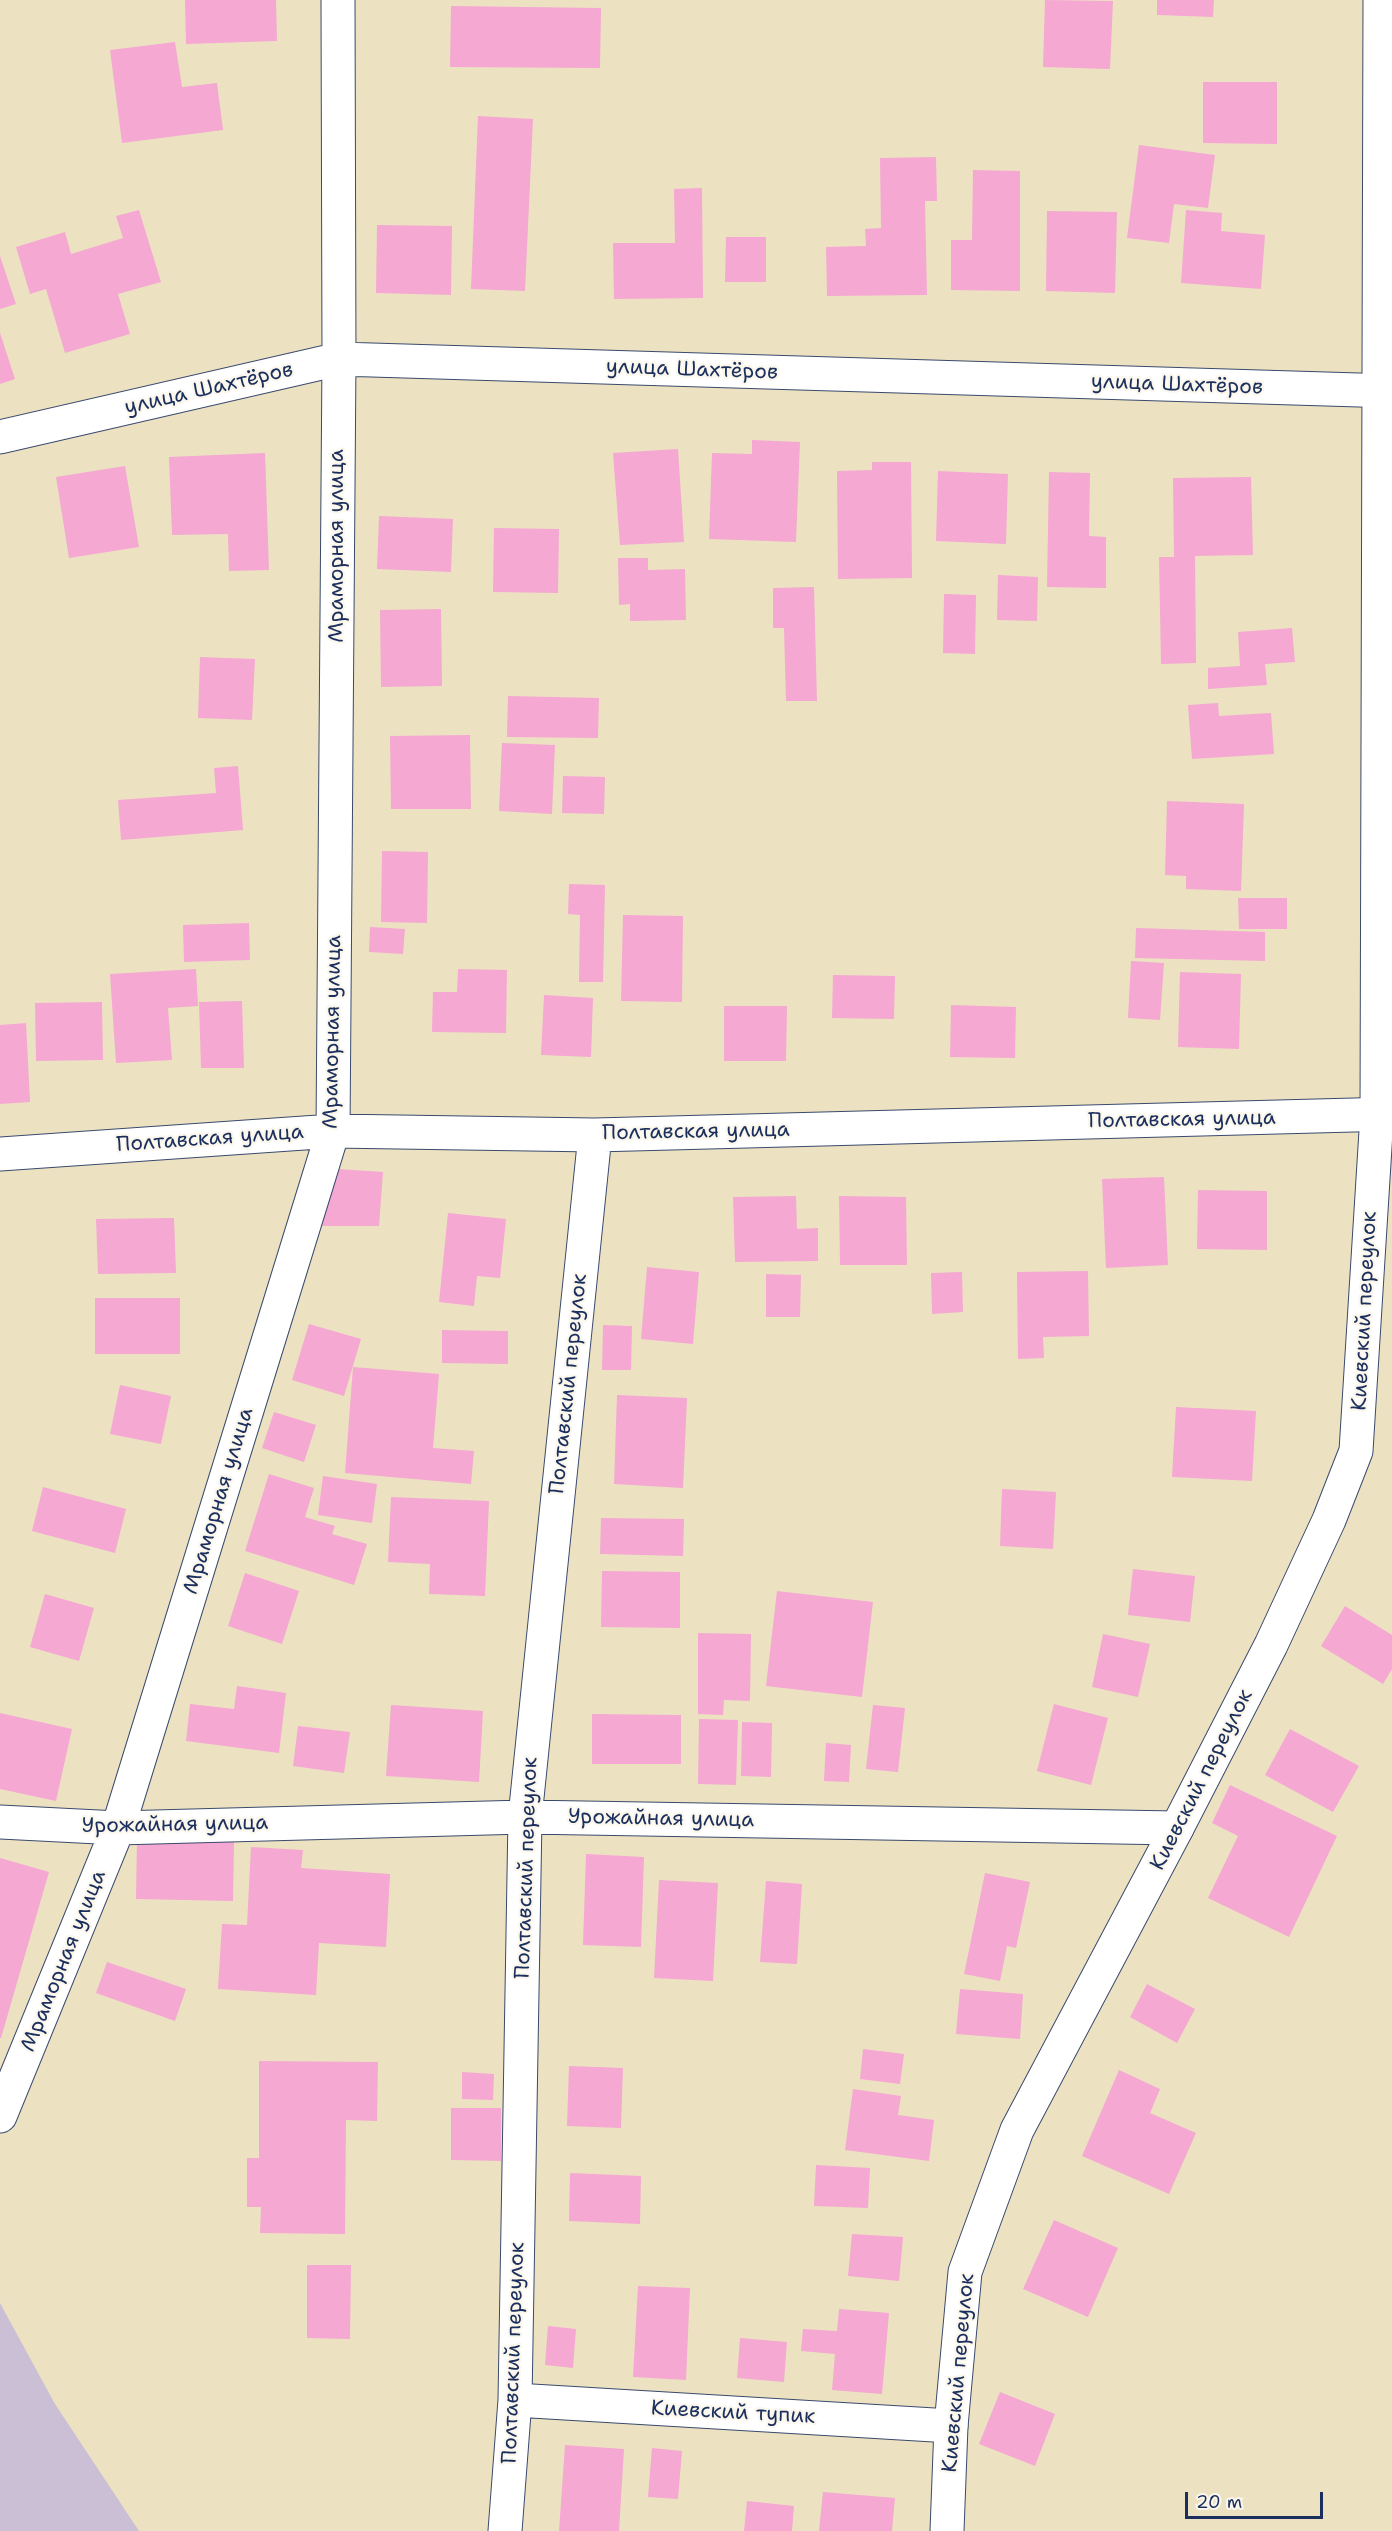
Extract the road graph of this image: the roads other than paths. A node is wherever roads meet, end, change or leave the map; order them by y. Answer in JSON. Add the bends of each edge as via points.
{"nodes":[{"id":1,"x":338,"y":0,"type":"edge"},
{"id":2,"x":1380,"y":0,"type":"edge"},
{"id":3,"x":339,"y":358,"type":"junction"},
{"id":4,"x":1386,"y":392,"type":"edge"},
{"id":5,"x":0,"y":437,"type":"edge"},
{"id":6,"x":1384,"y":1114,"type":"edge"},
{"id":7,"x":333,"y":1131,"type":"junction"},
{"id":8,"x":595,"y":1135,"type":"junction"},
{"id":9,"x":0,"y":1154,"type":"edge"},
{"id":10,"x":525,"y":1817,"type":"junction"},
{"id":11,"x":0,"y":1822,"type":"edge"},
{"id":12,"x":118,"y":1828,"type":"junction"},
{"id":13,"x":1177,"y":1828,"type":"junction"},
{"id":14,"x":0,"y":2116,"type":"edge"},
{"id":15,"x":515,"y":2400,"type":"junction"},
{"id":16,"x":951,"y":2426,"type":"junction"},
{"id":17,"x":506,"y":2531,"type":"edge"},
{"id":18,"x":947,"y":2531,"type":"edge"}],
"edges":[{"from":1,"to":3,"type":"street","name":"Мраморная улица"},
{"from":2,"to":4,"type":"street","name":"Киевский переулок"},
{"from":3,"to":4,"type":"street","name":"улица Шахтёров"},
{"from":3,"to":5,"type":"street","name":"улица Шахтёров"},
{"from":3,"to":7,"type":"street","name":"Мраморная улица"},
{"from":4,"to":6,"type":"street","name":"Киевский переулок"},
{"from":6,"to":8,"type":"street","name":"Полтавская улица"},
{"from":6,"to":13,"type":"street","name":"Киевский переулок","via":[[1356,1451],[1271,1645]]},
{"from":7,"to":8,"type":"street","name":"Полтавская улица"},
{"from":7,"to":9,"type":"street","name":"Полтавская улица"},
{"from":7,"to":12,"type":"street","name":"Мраморная улица"},
{"from":8,"to":10,"type":"street","name":"Полтавский переулок"},
{"from":10,"to":12,"type":"street","name":"Урожайная улица"},
{"from":10,"to":13,"type":"street","name":"Урожайная улица"},
{"from":10,"to":15,"type":"street","name":"Полтавский переулок"},
{"from":11,"to":12,"type":"street","name":"Урожайная улица"},
{"from":12,"to":14,"type":"street","name":"Мраморная улица"},
{"from":13,"to":16,"type":"street","name":"Киевский переулок","via":[[1017,2130],[965,2272]]},
{"from":15,"to":16,"type":"street","name":"Киевский тупик"},
{"from":15,"to":17,"type":"street","name":"Полтавский переулок"},
{"from":16,"to":18,"type":"street","name":"Киевский переулок"}]}
